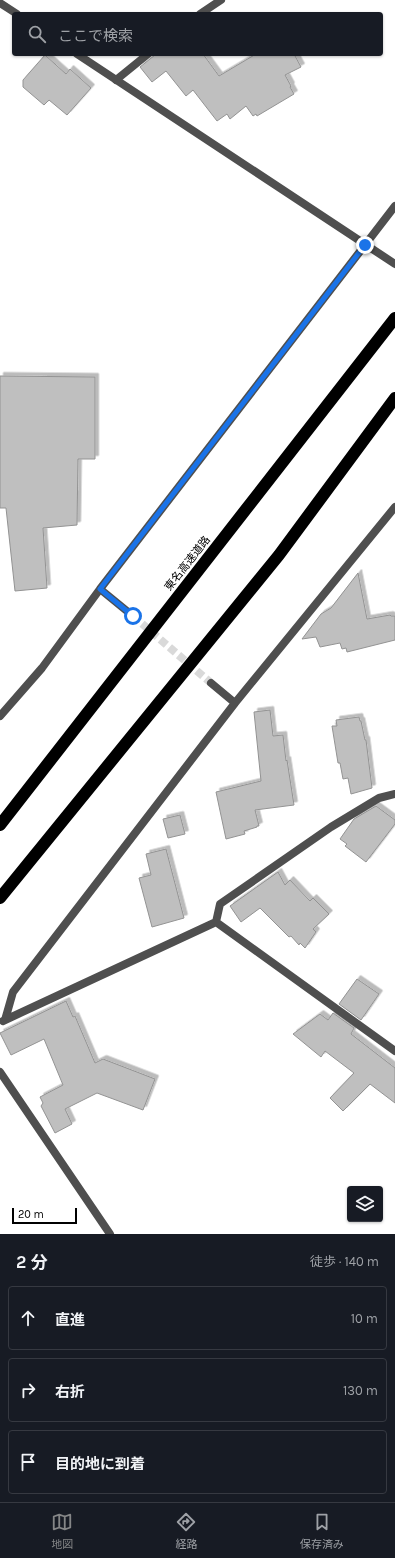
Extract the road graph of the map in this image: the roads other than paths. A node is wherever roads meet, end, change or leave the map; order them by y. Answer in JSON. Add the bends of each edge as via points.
{"nodes":[{"id":1,"x":221,"y":0,"type":"edge"},
{"id":2,"x":0,"y":3,"type":"edge"},
{"id":3,"x":14,"y":12,"type":"edge"},
{"id":4,"x":203,"y":12,"type":"edge"},
{"id":5,"x":80,"y":56,"type":"edge"},
{"id":6,"x":146,"y":56,"type":"edge"},
{"id":7,"x":116,"y":80,"type":"junction"},
{"id":8,"x":395,"y":206,"type":"edge"},
{"id":9,"x":365,"y":245,"type":"junction"},
{"id":10,"x":395,"y":264,"type":"edge"},
{"id":11,"x":395,"y":318,"type":"edge"},
{"id":12,"x":395,"y":398,"type":"edge"},
{"id":13,"x":395,"y":506,"type":"edge"},
{"id":14,"x":100,"y":589,"type":"junction"},
{"id":15,"x":133,"y":616,"type":"tunnel mouth"},
{"id":16,"x":211,"y":683,"type":"tunnel mouth"},
{"id":17,"x":235,"y":703,"type":"junction"},
{"id":18,"x":0,"y":716,"type":"edge"},
{"id":19,"x":395,"y":794,"type":"edge"},
{"id":20,"x":0,"y":825,"type":"edge"},
{"id":21,"x":0,"y":898,"type":"edge"},
{"id":22,"x":216,"y":922,"type":"junction"},
{"id":23,"x":2,"y":1021,"type":"edge"},
{"id":24,"x":395,"y":1051,"type":"edge"},
{"id":25,"x":0,"y":1072,"type":"edge"},
{"id":26,"x":110,"y":1234,"type":"edge"}],
"edges":[{"from":1,"to":4,"type":"street"},
{"from":2,"to":3,"type":"street"},
{"from":5,"to":7,"type":"street"},
{"from":6,"to":7,"type":"street"},
{"from":7,"to":9,"type":"street"},
{"from":8,"to":9,"type":"street"},
{"from":9,"to":10,"type":"street"},
{"from":9,"to":14,"type":"street"},
{"from":11,"to":20,"type":"highway","name":"東名高速道路"},
{"from":12,"to":21,"type":"highway","via":[[279,555]]},
{"from":13,"to":17,"type":"street"},
{"from":14,"to":15,"type":"street"},
{"from":14,"to":18,"type":"street","via":[[42,668]]},
{"from":16,"to":17,"type":"street"},
{"from":17,"to":23,"type":"street","via":[[13,992]]},
{"from":19,"to":22,"type":"street","via":[[379,798],[331,827],[220,904]]},
{"from":22,"to":23,"type":"street"},
{"from":22,"to":24,"type":"street"},
{"from":25,"to":26,"type":"street"}]}
